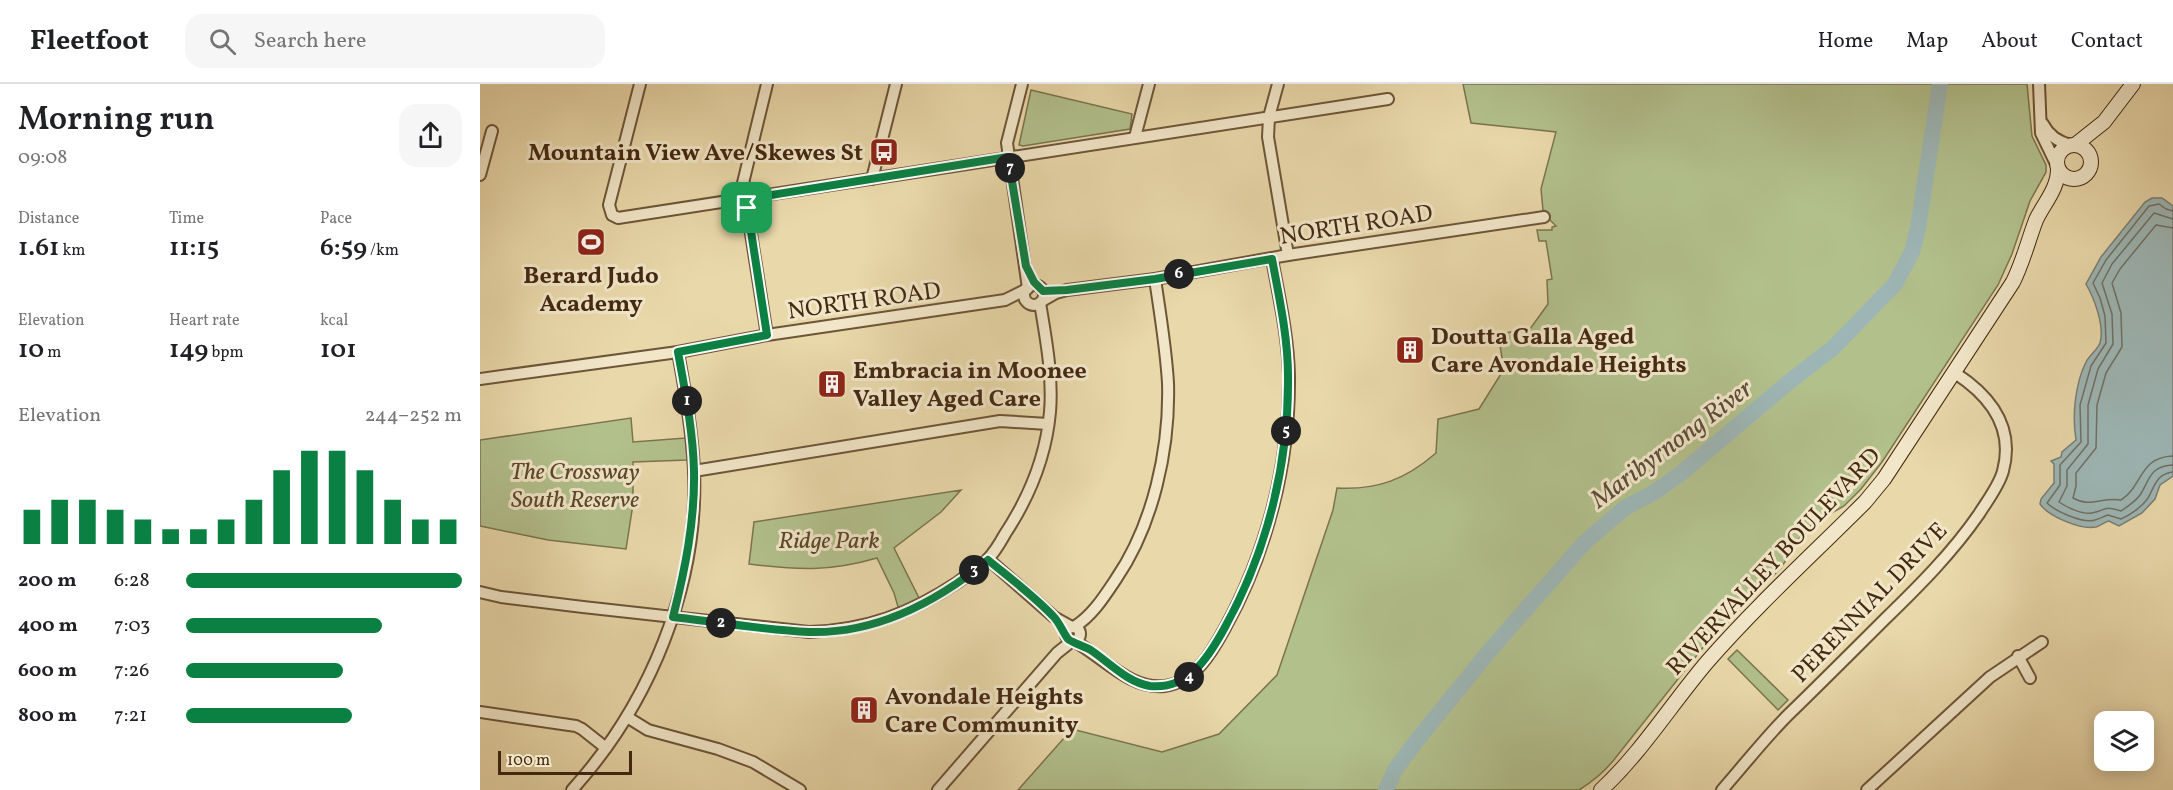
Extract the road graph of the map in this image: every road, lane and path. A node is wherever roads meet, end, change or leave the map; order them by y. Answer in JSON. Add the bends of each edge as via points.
{"nodes":[{"id":1,"x":640,"y":84,"type":"edge"},
{"id":2,"x":767,"y":84,"type":"edge"},
{"id":3,"x":896,"y":84,"type":"edge"},
{"id":4,"x":1022,"y":84,"type":"edge"},
{"id":5,"x":1149,"y":84,"type":"edge"},
{"id":6,"x":1278,"y":84,"type":"edge"},
{"id":7,"x":2039,"y":84,"type":"edge"},
{"id":8,"x":2133,"y":84,"type":"edge"},
{"id":9,"x":1388,"y":99,"type":"dead end"},
{"id":10,"x":1269,"y":117,"type":"junction"},
{"id":11,"x":2042,"y":121,"type":"junction"},
{"id":12,"x":2104,"y":122,"type":"junction"},
{"id":13,"x":492,"y":131,"type":"dead end"},
{"id":14,"x":1135,"y":137,"type":"junction"},
{"id":15,"x":2073,"y":145,"type":"junction"},
{"id":16,"x":1008,"y":157,"type":"junction"},
{"id":17,"x":2090,"y":158,"type":"junction"},
{"id":18,"x":2058,"y":167,"type":"junction"},
{"id":19,"x":480,"y":176,"type":"edge"},
{"id":20,"x":2080,"y":177,"type":"junction"},
{"id":21,"x":872,"y":179,"type":"junction"},
{"id":22,"x":2052,"y":195,"type":"junction"},
{"id":23,"x":746,"y":199,"type":"junction"},
{"id":24,"x":1544,"y":217,"type":"dead end"},
{"id":25,"x":1288,"y":255,"type":"junction"},
{"id":26,"x":1272,"y":259,"type":"junction"},
{"id":27,"x":1155,"y":279,"type":"junction"},
{"id":28,"x":1035,"y":296,"type":"junction"},
{"id":29,"x":767,"y":335,"type":"junction"},
{"id":30,"x":678,"y":352,"type":"junction"},
{"id":31,"x":1955,"y":373,"type":"junction"},
{"id":32,"x":480,"y":379,"type":"edge"},
{"id":33,"x":1048,"y":424,"type":"junction"},
{"id":34,"x":694,"y":471,"type":"junction"},
{"id":35,"x":988,"y":560,"type":"junction"},
{"id":36,"x":480,"y":592,"type":"edge"},
{"id":37,"x":673,"y":617,"type":"junction"},
{"id":38,"x":1073,"y":634,"type":"junction"},
{"id":39,"x":2042,"y":642,"type":"dead end"},
{"id":40,"x":2018,"y":656,"type":"junction"},
{"id":41,"x":2030,"y":678,"type":"dead end"},
{"id":42,"x":480,"y":712,"type":"edge"},
{"id":43,"x":627,"y":717,"type":"junction"},
{"id":44,"x":606,"y":748,"type":"junction"},
{"id":45,"x":1626,"y":765,"type":"junction"},
{"id":46,"x":572,"y":790,"type":"edge"},
{"id":47,"x":800,"y":790,"type":"edge"},
{"id":48,"x":938,"y":790,"type":"edge"},
{"id":49,"x":1600,"y":790,"type":"edge"},
{"id":50,"x":1612,"y":790,"type":"edge"},
{"id":51,"x":1722,"y":790,"type":"edge"},
{"id":52,"x":1867,"y":790,"type":"edge"}],
"edges":[{"from":1,"to":23,"type":"street","via":[[609,205],[612,214],[622,218]]},
{"from":2,"to":23,"type":"street","via":[[743,183]]},
{"from":3,"to":21,"type":"street"},
{"from":4,"to":16,"type":"street","via":[[1007,143]]},
{"from":5,"to":14,"type":"street"},
{"from":6,"to":10,"type":"street"},
{"from":7,"to":11,"type":"street"},
{"from":8,"to":12,"type":"street"},
{"from":9,"to":10,"type":"street"},
{"from":10,"to":14,"type":"street"},
{"from":10,"to":25,"type":"street","via":[[1268,137]]},
{"from":11,"to":15,"type":"street","via":[[2058,142]]},
{"from":11,"to":18,"type":"street","via":[[2041,133]]},
{"from":12,"to":15,"type":"street"},
{"from":12,"to":17,"type":"street"},
{"from":13,"to":19,"type":"street"},
{"from":14,"to":16,"type":"street"},
{"from":15,"to":17,"type":"street","via":[[2084,149]]},
{"from":15,"to":18,"type":"street","via":[[2060,153]]},
{"from":16,"to":21,"type":"street"},
{"from":16,"to":28,"type":"street","via":[[1026,266]]},
{"from":17,"to":20,"type":"street","via":[[2089,169]]},
{"from":18,"to":20,"type":"street","via":[[2070,178]]},
{"from":18,"to":22,"type":"street","name":"RIVERVALLEY BOULEVARD"},
{"from":20,"to":22,"type":"street","name":"RIVERVALLEY BOULEVARD"},
{"from":21,"to":23,"type":"street"},
{"from":22,"to":31,"type":"street","name":"RIVERVALLEY BOULEVARD","via":[[2036,222],[2013,282]]},
{"from":23,"to":29,"type":"street"},
{"from":24,"to":25,"type":"street","name":"NORTH ROAD"},
{"from":25,"to":26,"type":"street","name":"NORTH ROAD"},
{"from":26,"to":27,"type":"street","name":"NORTH ROAD"},
{"from":26,"to":38,"type":"street","via":[[1285,332],[1287,422],[1277,490],[1258,558],[1220,636],[1200,667],[1166,686],[1142,684],[1123,675]]},
{"from":27,"to":28,"type":"street","name":"NORTH ROAD"},
{"from":27,"to":38,"type":"street","via":[[1168,385],[1164,443],[1155,491],[1135,549],[1106,594]]},
{"from":28,"to":29,"type":"street","name":"NORTH ROAD"},
{"from":28,"to":33,"type":"street","via":[[1051,386]]},
{"from":29,"to":30,"type":"street","name":"NORTH ROAD"},
{"from":30,"to":32,"type":"street","name":"NORTH ROAD"},
{"from":30,"to":34,"type":"street"},
{"from":31,"to":45,"type":"street","name":"RIVERVALLEY BOULEVARD","via":[[1884,479],[1724,643]]},
{"from":31,"to":51,"type":"street","name":"PERENNIAL DRIVE","via":[[1983,393],[2002,424],[2004,462],[1993,492],[1939,565],[1781,722]]},
{"from":33,"to":34,"type":"street","via":[[1000,421]]},
{"from":33,"to":35,"type":"street","via":[[1033,485]]},
{"from":34,"to":37,"type":"street","via":[[688,551]]},
{"from":35,"to":37,"type":"street","via":[[916,608],[854,627],[809,632]]},
{"from":35,"to":38,"type":"street"},
{"from":36,"to":37,"type":"street"},
{"from":37,"to":43,"type":"street"},
{"from":38,"to":48,"type":"street"},
{"from":39,"to":40,"type":"street"},
{"from":40,"to":41,"type":"street"},
{"from":40,"to":52,"type":"street"},
{"from":42,"to":44,"type":"street","via":[[576,726]]},
{"from":43,"to":44,"type":"street"},
{"from":43,"to":47,"type":"street","via":[[648,730],[753,762]]},
{"from":44,"to":46,"type":"street"},
{"from":45,"to":49,"type":"street","name":"RIVERVALLEY BOULEVARD"},
{"from":45,"to":50,"type":"street","name":"RIVERVALLEY BOULEVARD"}]}
